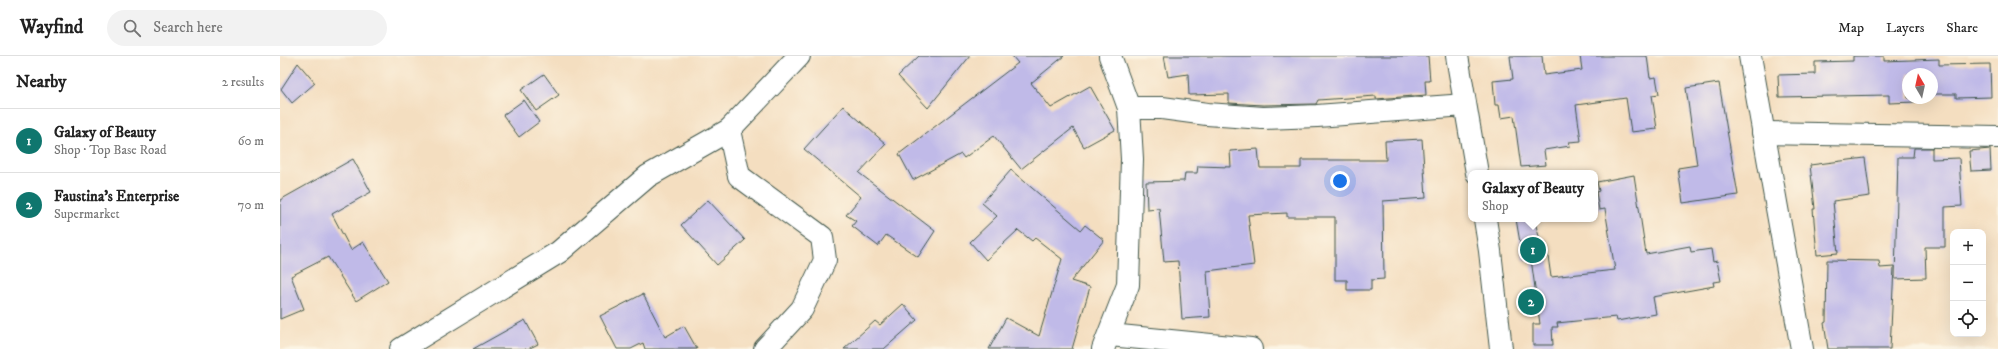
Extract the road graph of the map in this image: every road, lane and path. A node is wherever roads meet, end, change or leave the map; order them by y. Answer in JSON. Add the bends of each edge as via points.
{"nodes":[{"id":1,"x":799,"y":56,"type":"edge"},
{"id":2,"x":1110,"y":56,"type":"edge"},
{"id":3,"x":1457,"y":56,"type":"edge"},
{"id":4,"x":1750,"y":56,"type":"edge"},
{"id":5,"x":1465,"y":104,"type":"junction"},
{"id":6,"x":1129,"y":108,"type":"junction"},
{"id":7,"x":730,"y":130,"type":"junction"},
{"id":8,"x":1764,"y":133,"type":"junction"},
{"id":9,"x":1998,"y":137,"type":"edge"},
{"id":10,"x":1476,"y":170,"type":"edge"},
{"id":11,"x":1485,"y":222,"type":"edge"},
{"id":12,"x":1107,"y":342,"type":"edge"},
{"id":13,"x":401,"y":349,"type":"edge"},
{"id":14,"x":765,"y":349,"type":"edge"},
{"id":15,"x":1251,"y":349,"type":"edge"},
{"id":16,"x":1501,"y":349,"type":"edge"},
{"id":17,"x":1802,"y":349,"type":"edge"}],
"edges":[{"from":1,"to":7,"type":"street"},
{"from":2,"to":6,"type":"street"},
{"from":3,"to":5,"type":"street"},
{"from":4,"to":8,"type":"street"},
{"from":5,"to":6,"type":"street","via":[[1263,118],[1162,108]]},
{"from":5,"to":10,"type":"street"},
{"from":6,"to":12,"type":"street","via":[[1132,159],[1128,285]]},
{"from":7,"to":13,"type":"street","via":[[648,176],[559,252]]},
{"from":7,"to":14,"type":"street","via":[[739,176],[822,237],[825,260],[802,309]]},
{"from":8,"to":9,"type":"street"},
{"from":8,"to":17,"type":"street"},
{"from":11,"to":16,"type":"street"},
{"from":12,"to":15,"type":"street"}]}
